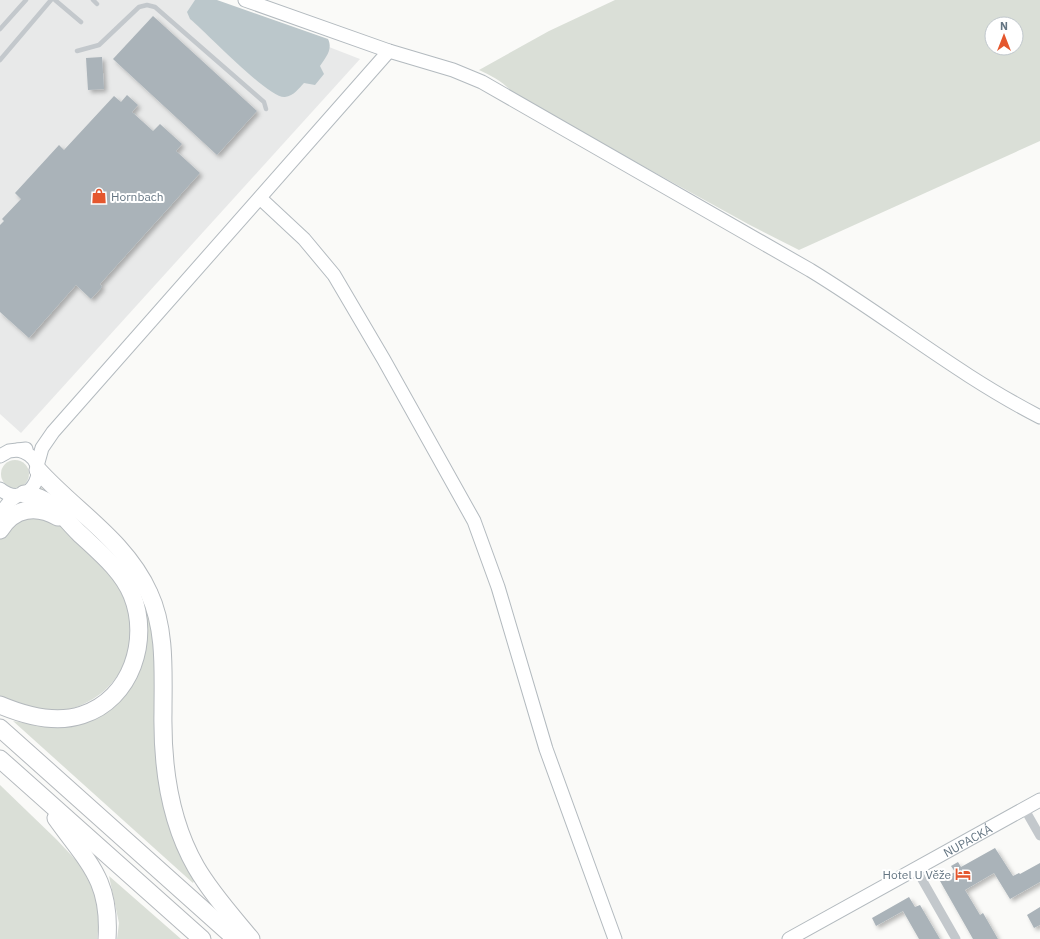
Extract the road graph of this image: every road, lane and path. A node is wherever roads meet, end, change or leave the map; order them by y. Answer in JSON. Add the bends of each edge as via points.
{"nodes":[{"id":1,"x":26,"y":0,"type":"edge"},
{"id":2,"x":51,"y":0,"type":"edge"},
{"id":3,"x":55,"y":0,"type":"edge"},
{"id":4,"x":93,"y":0,"type":"edge"},
{"id":5,"x":245,"y":0,"type":"edge"},
{"id":6,"x":97,"y":4,"type":"dead end"},
{"id":7,"x":81,"y":22,"type":"dead end"},
{"id":8,"x":0,"y":29,"type":"edge"},
{"id":9,"x":77,"y":51,"type":"dead end"},
{"id":10,"x":389,"y":51,"type":"junction"},
{"id":11,"x":0,"y":60,"type":"edge"},
{"id":12,"x":266,"y":109,"type":"dead end"},
{"id":13,"x":260,"y":198,"type":"junction"},
{"id":14,"x":1040,"y":417,"type":"edge"},
{"id":15,"x":53,"y":432,"type":"junction"},
{"id":16,"x":0,"y":444,"type":"edge"},
{"id":17,"x":16,"y":450,"type":"junction"},
{"id":18,"x":0,"y":456,"type":"edge"},
{"id":19,"x":38,"y":468,"type":"junction"},
{"id":20,"x":0,"y":490,"type":"edge"},
{"id":21,"x":21,"y":495,"type":"junction"},
{"id":22,"x":0,"y":514,"type":"edge"},
{"id":23,"x":73,"y":527,"type":"junction"},
{"id":24,"x":0,"y":530,"type":"edge"},
{"id":25,"x":0,"y":705,"type":"edge"},
{"id":26,"x":0,"y":728,"type":"edge"},
{"id":27,"x":0,"y":759,"type":"edge"},
{"id":28,"x":40,"y":795,"type":"junction"},
{"id":29,"x":1040,"y":800,"type":"edge"},
{"id":30,"x":1024,"y":808,"type":"junction"},
{"id":31,"x":1040,"y":836,"type":"edge"},
{"id":32,"x":916,"y":869,"type":"junction"},
{"id":33,"x":107,"y":939,"type":"edge"},
{"id":34,"x":202,"y":939,"type":"edge"},
{"id":35,"x":236,"y":939,"type":"edge"},
{"id":36,"x":251,"y":939,"type":"edge"},
{"id":37,"x":615,"y":939,"type":"edge"},
{"id":38,"x":789,"y":939,"type":"edge"},
{"id":39,"x":956,"y":939,"type":"edge"}],
"edges":[{"from":1,"to":8,"type":"lane"},
{"from":2,"to":11,"type":"lane"},
{"from":3,"to":7,"type":"lane"},
{"from":4,"to":6,"type":"lane"},
{"from":5,"to":10,"type":"street"},
{"from":9,"to":12,"type":"lane","via":[[99,45],[139,7],[155,7],[264,102]]},
{"from":10,"to":13,"type":"street"},
{"from":10,"to":14,"type":"street","via":[[453,70],[482,82],[810,270],[851,295],[941,359]]},
{"from":13,"to":15,"type":"street"},
{"from":13,"to":37,"type":"street","via":[[304,239],[334,275],[474,521],[498,587],[549,757]]},
{"from":15,"to":17,"type":"street","via":[[37,444]]},
{"from":15,"to":19,"type":"street","via":[[42,448]]},
{"from":16,"to":17,"type":"street"},
{"from":17,"to":18,"type":"street"},
{"from":17,"to":19,"type":"street","via":[[32,457]]},
{"from":19,"to":21,"type":"street","via":[[36,483],[30,491]]},
{"from":19,"to":36,"type":"highway","via":[[114,542],[140,575],[150,593],[161,642],[164,767],[174,814],[195,866],[209,888]]},
{"from":20,"to":21,"type":"street","via":[[6,494]]},
{"from":21,"to":22,"type":"street","via":[[10,501]]},
{"from":21,"to":23,"type":"highway","via":[[38,497],[50,503]]},
{"from":23,"to":24,"type":"highway","via":[[50,513],[34,509],[16,514],[8,519]]},
{"from":23,"to":25,"type":"highway","via":[[124,579],[132,594],[140,625],[135,659],[116,692],[82,715],[48,719]]},
{"from":26,"to":35,"type":"highway"},
{"from":27,"to":28,"type":"highway"},
{"from":28,"to":33,"type":"highway","via":[[94,870],[104,892],[108,914]]},
{"from":28,"to":34,"type":"highway"},
{"from":29,"to":30,"type":"street","name":"NUPACKÁ"},
{"from":30,"to":31,"type":"street"},
{"from":30,"to":32,"type":"street","name":"NUPACKÁ"},
{"from":32,"to":38,"type":"street","name":"NUPACKÁ"},
{"from":32,"to":39,"type":"street"}]}
